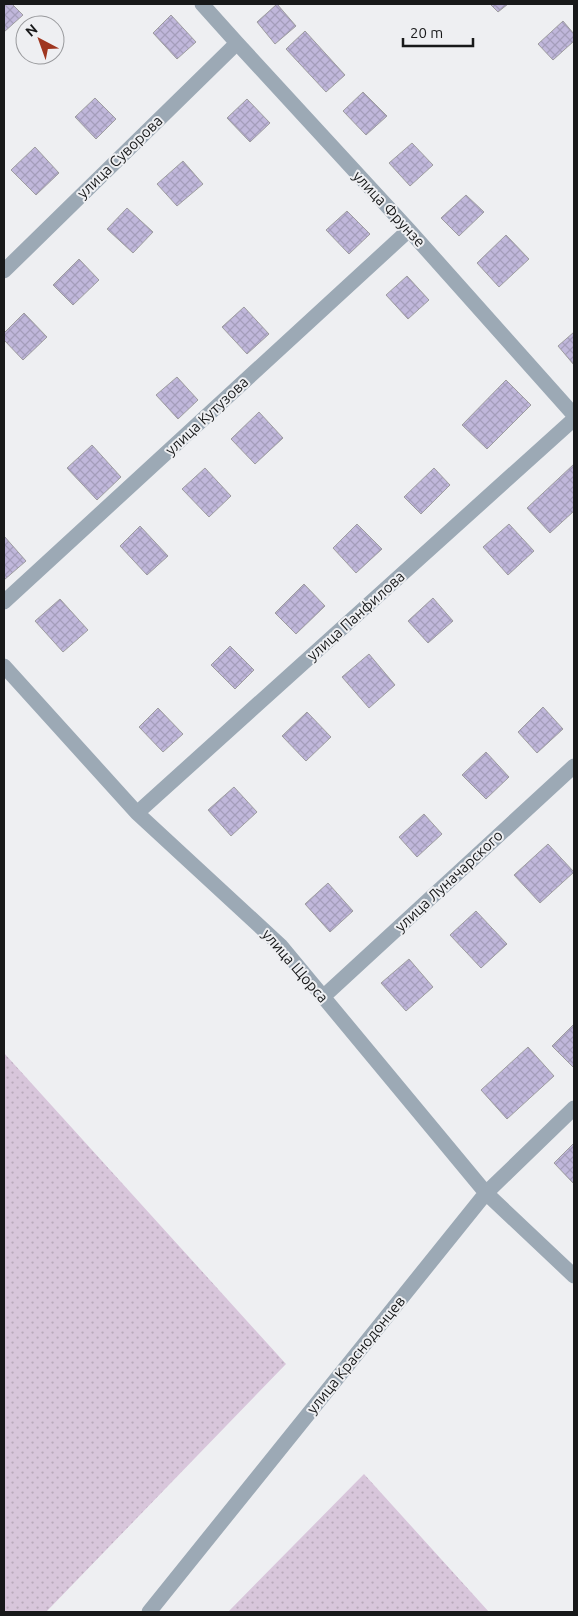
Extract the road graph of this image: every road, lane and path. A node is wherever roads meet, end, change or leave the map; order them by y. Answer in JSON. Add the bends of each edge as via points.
{"nodes":[{"id":1,"x":202,"y":4,"type":"edge"},
{"id":2,"x":237,"y":43,"type":"junction"},
{"id":3,"x":409,"y":230,"type":"junction"},
{"id":4,"x":4,"y":271,"type":"edge"},
{"id":5,"x":574,"y":415,"type":"edge"},
{"id":6,"x":574,"y":419,"type":"edge"},
{"id":7,"x":4,"y":602,"type":"edge"},
{"id":8,"x":4,"y":666,"type":"edge"},
{"id":9,"x":574,"y":766,"type":"edge"},
{"id":10,"x":138,"y":813,"type":"junction"},
{"id":11,"x":323,"y":997,"type":"junction"},
{"id":12,"x":574,"y":1108,"type":"edge"},
{"id":13,"x":486,"y":1193,"type":"junction"},
{"id":14,"x":574,"y":1276,"type":"edge"},
{"id":15,"x":149,"y":1612,"type":"edge"}],
"edges":[{"from":1,"to":2,"type":"street","name":"улица Фрунзе"},
{"from":2,"to":3,"type":"street","name":"улица Фрунзе"},
{"from":2,"to":4,"type":"street","name":"улица Суворова"},
{"from":3,"to":5,"type":"street","name":"улица Фрунзе"},
{"from":3,"to":7,"type":"street","name":"улица Кутузова"},
{"from":6,"to":10,"type":"street","name":"улица Панфилова"},
{"from":8,"to":10,"type":"street","name":"улица Щорса"},
{"from":9,"to":11,"type":"street","name":"улица Луначарского"},
{"from":10,"to":11,"type":"street","name":"улица Щорса","via":[[281,946]]},
{"from":11,"to":13,"type":"street","name":"улица Щорса"},
{"from":12,"to":13,"type":"street","name":"улица Краснодонцев"},
{"from":13,"to":14,"type":"street","name":"улица Щорса"},
{"from":13,"to":15,"type":"street","name":"улица Краснодонцев"}]}
